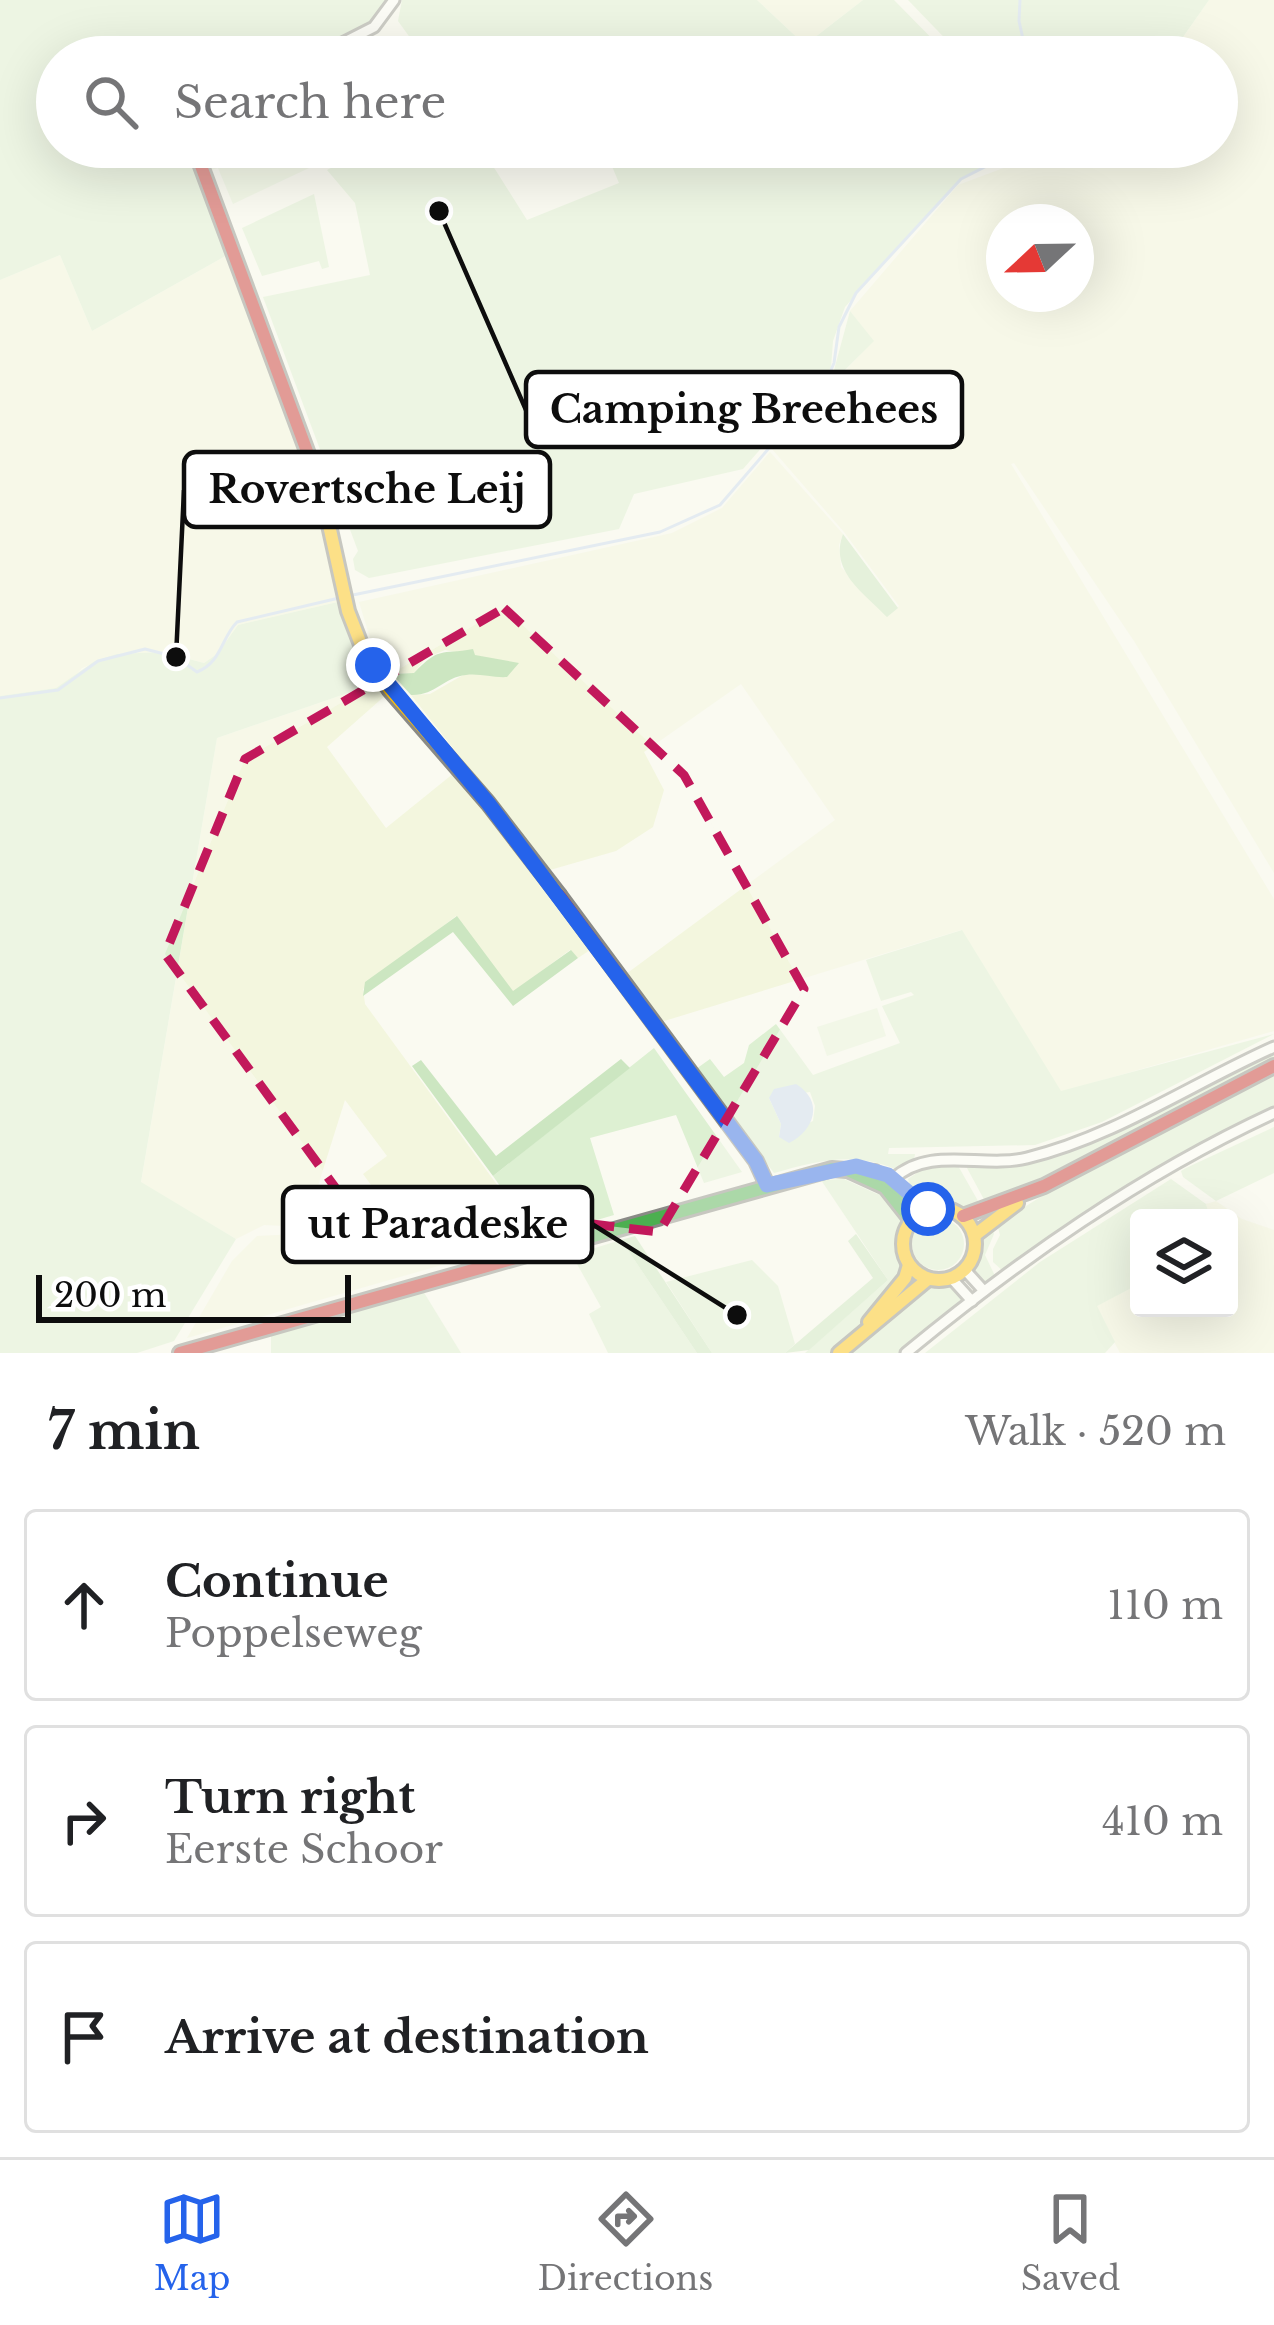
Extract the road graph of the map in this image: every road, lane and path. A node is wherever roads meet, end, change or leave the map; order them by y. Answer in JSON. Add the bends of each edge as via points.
{"nodes":[{"id":1,"x":394,"y":0,"type":"edge"},
{"id":2,"x":356,"y":36,"type":"edge"},
{"id":3,"x":202,"y":168,"type":"edge"},
{"id":4,"x":1274,"y":1047,"type":"edge"},
{"id":5,"x":1274,"y":1066,"type":"edge"},
{"id":6,"x":1274,"y":1113,"type":"edge"},
{"id":7,"x":843,"y":1168,"type":"junction"},
{"id":8,"x":893,"y":1179,"type":"junction"},
{"id":9,"x":767,"y":1185,"type":"junction"},
{"id":10,"x":1026,"y":1196,"type":"junction"},
{"id":11,"x":928,"y":1209,"type":"junction"},
{"id":12,"x":963,"y":1216,"type":"junction"},
{"id":13,"x":911,"y":1220,"type":"junction"},
{"id":14,"x":975,"y":1235,"type":"junction"},
{"id":15,"x":909,"y":1265,"type":"junction"},
{"id":16,"x":965,"y":1270,"type":"junction"},
{"id":17,"x":928,"y":1279,"type":"junction"},
{"id":18,"x":952,"y":1279,"type":"junction"},
{"id":19,"x":984,"y":1291,"type":"junction"},
{"id":20,"x":972,"y":1301,"type":"junction"},
{"id":21,"x":841,"y":1351,"type":"edge"},
{"id":22,"x":180,"y":1353,"type":"edge"},
{"id":23,"x":906,"y":1353,"type":"edge"}],
"edges":[{"from":1,"to":2,"type":"street"},
{"from":3,"to":9,"type":"street","via":[[316,471],[354,630],[373,665],[524,851]]},
{"from":4,"to":8,"type":"street","via":[[1042,1153],[922,1161]]},
{"from":5,"to":10,"type":"street"},
{"from":6,"to":19,"type":"street","via":[[1148,1179]]},
{"from":7,"to":8,"type":"street","via":[[867,1167]]},
{"from":7,"to":9,"type":"street"},
{"from":7,"to":13,"type":"street","via":[[885,1187]]},
{"from":8,"to":11,"type":"street"},
{"from":9,"to":22,"type":"street"},
{"from":10,"to":12,"type":"street"},
{"from":10,"to":14,"type":"street"},
{"from":11,"to":12,"type":"street"},
{"from":11,"to":13,"type":"street"},
{"from":12,"to":14,"type":"street"},
{"from":13,"to":15,"type":"street","via":[[902,1242]]},
{"from":14,"to":16,"type":"street"},
{"from":15,"to":17,"type":"street"},
{"from":15,"to":21,"type":"street"},
{"from":16,"to":18,"type":"street"},
{"from":16,"to":19,"type":"street"},
{"from":17,"to":18,"type":"street"},
{"from":17,"to":21,"type":"street"},
{"from":18,"to":20,"type":"street"},
{"from":19,"to":20,"type":"street"},
{"from":20,"to":23,"type":"street"}]}
